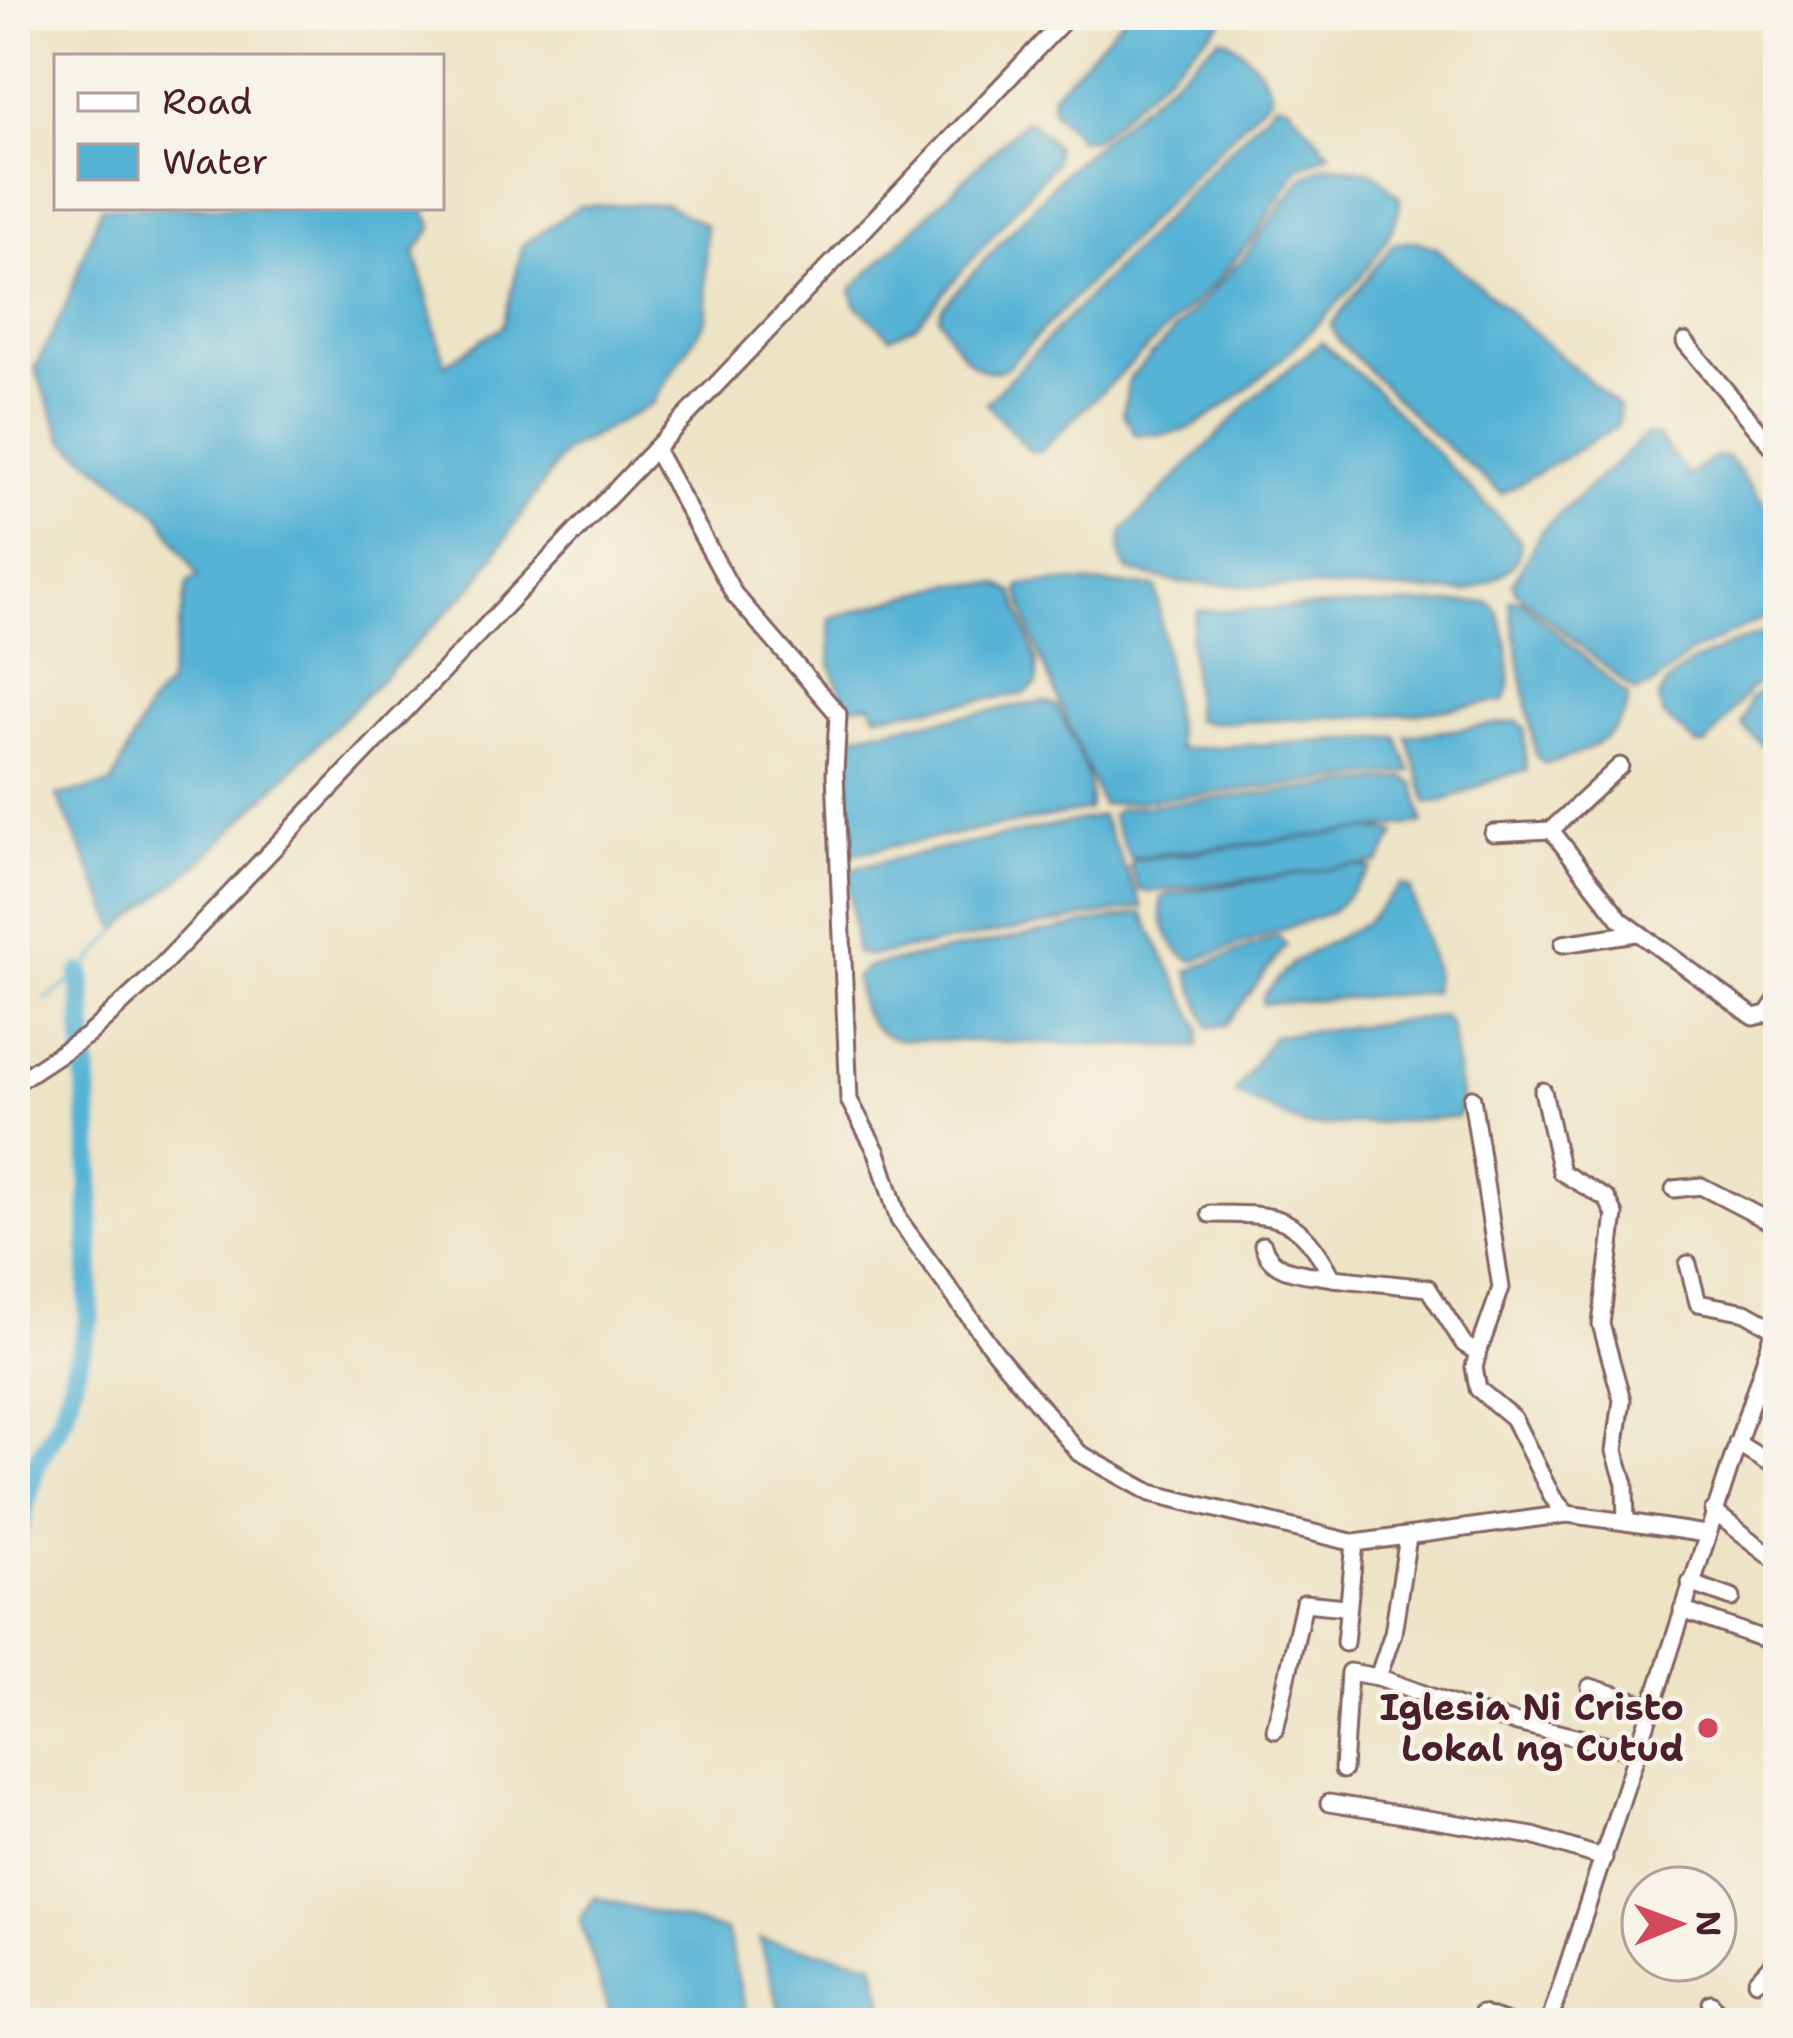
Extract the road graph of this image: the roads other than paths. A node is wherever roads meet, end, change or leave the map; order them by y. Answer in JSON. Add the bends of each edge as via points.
{"nodes":[{"id":1,"x":1070,"y":15,"type":"edge"},
{"id":2,"x":1685,"y":342,"type":"dead end"},
{"id":3,"x":655,"y":449,"type":"junction"},
{"id":4,"x":1778,"y":453,"type":"edge"},
{"id":5,"x":1621,"y":766,"type":"dead end"},
{"id":6,"x":1551,"y":830,"type":"junction"},
{"id":7,"x":1493,"y":832,"type":"dead end"},
{"id":8,"x":1636,"y":933,"type":"junction"},
{"id":9,"x":1564,"y":944,"type":"dead end"},
{"id":10,"x":1778,"y":998,"type":"edge"},
{"id":11,"x":15,"y":1084,"type":"edge"},
{"id":12,"x":1543,"y":1091,"type":"dead end"},
{"id":13,"x":1472,"y":1098,"type":"dead end"},
{"id":14,"x":1674,"y":1189,"type":"dead end"},
{"id":15,"x":1210,"y":1214,"type":"dead end"},
{"id":16,"x":1778,"y":1226,"type":"edge"},
{"id":17,"x":1263,"y":1245,"type":"dead end"},
{"id":18,"x":1688,"y":1264,"type":"dead end"},
{"id":19,"x":1334,"y":1278,"type":"junction"},
{"id":20,"x":1776,"y":1324,"type":"edge"},
{"id":21,"x":1478,"y":1353,"type":"junction"},
{"id":22,"x":1737,"y":1442,"type":"junction"},
{"id":23,"x":1778,"y":1468,"type":"edge"},
{"id":24,"x":1714,"y":1511,"type":"junction"},
{"id":25,"x":1567,"y":1514,"type":"junction"},
{"id":26,"x":1626,"y":1522,"type":"junction"},
{"id":27,"x":1706,"y":1534,"type":"junction"},
{"id":28,"x":1408,"y":1537,"type":"junction"},
{"id":29,"x":1355,"y":1543,"type":"junction"},
{"id":30,"x":1778,"y":1562,"type":"edge"},
{"id":31,"x":1690,"y":1583,"type":"junction"},
{"id":32,"x":1732,"y":1598,"type":"dead end"},
{"id":33,"x":1346,"y":1607,"type":"junction"},
{"id":34,"x":1682,"y":1610,"type":"junction"},
{"id":35,"x":1346,"y":1643,"type":"dead end"},
{"id":36,"x":1778,"y":1644,"type":"edge"},
{"id":37,"x":1378,"y":1677,"type":"junction"},
{"id":38,"x":1591,"y":1687,"type":"dead end"},
{"id":39,"x":1651,"y":1706,"type":"junction"},
{"id":40,"x":1275,"y":1730,"type":"dead end"},
{"id":41,"x":1637,"y":1752,"type":"junction"},
{"id":42,"x":1343,"y":1771,"type":"dead end"},
{"id":43,"x":1329,"y":1804,"type":"dead end"},
{"id":44,"x":1604,"y":1858,"type":"junction"},
{"id":45,"x":1778,"y":1958,"type":"edge"},
{"id":46,"x":1757,"y":1981,"type":"dead end"},
{"id":47,"x":1711,"y":2003,"type":"dead end"},
{"id":48,"x":1481,"y":2014,"type":"dead end"},
{"id":49,"x":1507,"y":2023,"type":"edge"},
{"id":50,"x":1549,"y":2023,"type":"edge"},
{"id":51,"x":1727,"y":2023,"type":"edge"}],
"edges":[{"from":1,"to":3,"type":"street"},
{"from":2,"to":4,"type":"street"},
{"from":3,"to":11,"type":"street","via":[[148,980]]},
{"from":3,"to":29,"type":"street","via":[[734,594],[838,713],[849,1100],[899,1220],[1079,1453],[1112,1476],[1198,1508]]},
{"from":5,"to":6,"type":"street"},
{"from":6,"to":7,"type":"street"},
{"from":6,"to":8,"type":"street"},
{"from":8,"to":9,"type":"street"},
{"from":8,"to":10,"type":"street","via":[[1754,1017]]},
{"from":12,"to":26,"type":"street","via":[[1561,1172],[1607,1199],[1615,1215],[1601,1324],[1622,1400],[1615,1451]]},
{"from":13,"to":21,"type":"street","via":[[1501,1288]]},
{"from":14,"to":16,"type":"street","via":[[1701,1186]]},
{"from":15,"to":19,"type":"street","via":[[1289,1220]]},
{"from":17,"to":19,"type":"street","via":[[1279,1268]]},
{"from":18,"to":20,"type":"street","via":[[1698,1303]]},
{"from":19,"to":21,"type":"street","via":[[1428,1288]]},
{"from":20,"to":22,"type":"street"},
{"from":21,"to":25,"type":"street","via":[[1478,1389],[1513,1418]]},
{"from":22,"to":23,"type":"street"},
{"from":22,"to":24,"type":"street"},
{"from":24,"to":27,"type":"street"},
{"from":24,"to":30,"type":"street"},
{"from":25,"to":26,"type":"street"},
{"from":25,"to":28,"type":"street"},
{"from":26,"to":27,"type":"street"},
{"from":27,"to":31,"type":"street"},
{"from":28,"to":29,"type":"street"},
{"from":28,"to":37,"type":"street"},
{"from":29,"to":33,"type":"street"},
{"from":31,"to":32,"type":"street"},
{"from":31,"to":34,"type":"street"},
{"from":33,"to":35,"type":"street"},
{"from":33,"to":40,"type":"street","via":[[1304,1603]]},
{"from":34,"to":36,"type":"street"},
{"from":34,"to":39,"type":"street"},
{"from":37,"to":41,"type":"street","via":[[1476,1713]]},
{"from":37,"to":42,"type":"street","via":[[1349,1672]]},
{"from":38,"to":39,"type":"street"},
{"from":39,"to":41,"type":"street"},
{"from":41,"to":44,"type":"street"},
{"from":43,"to":44,"type":"street","via":[[1533,1836]]},
{"from":44,"to":50,"type":"street"},
{"from":45,"to":46,"type":"street"},
{"from":47,"to":51,"type":"street"},
{"from":48,"to":49,"type":"street"}]}
